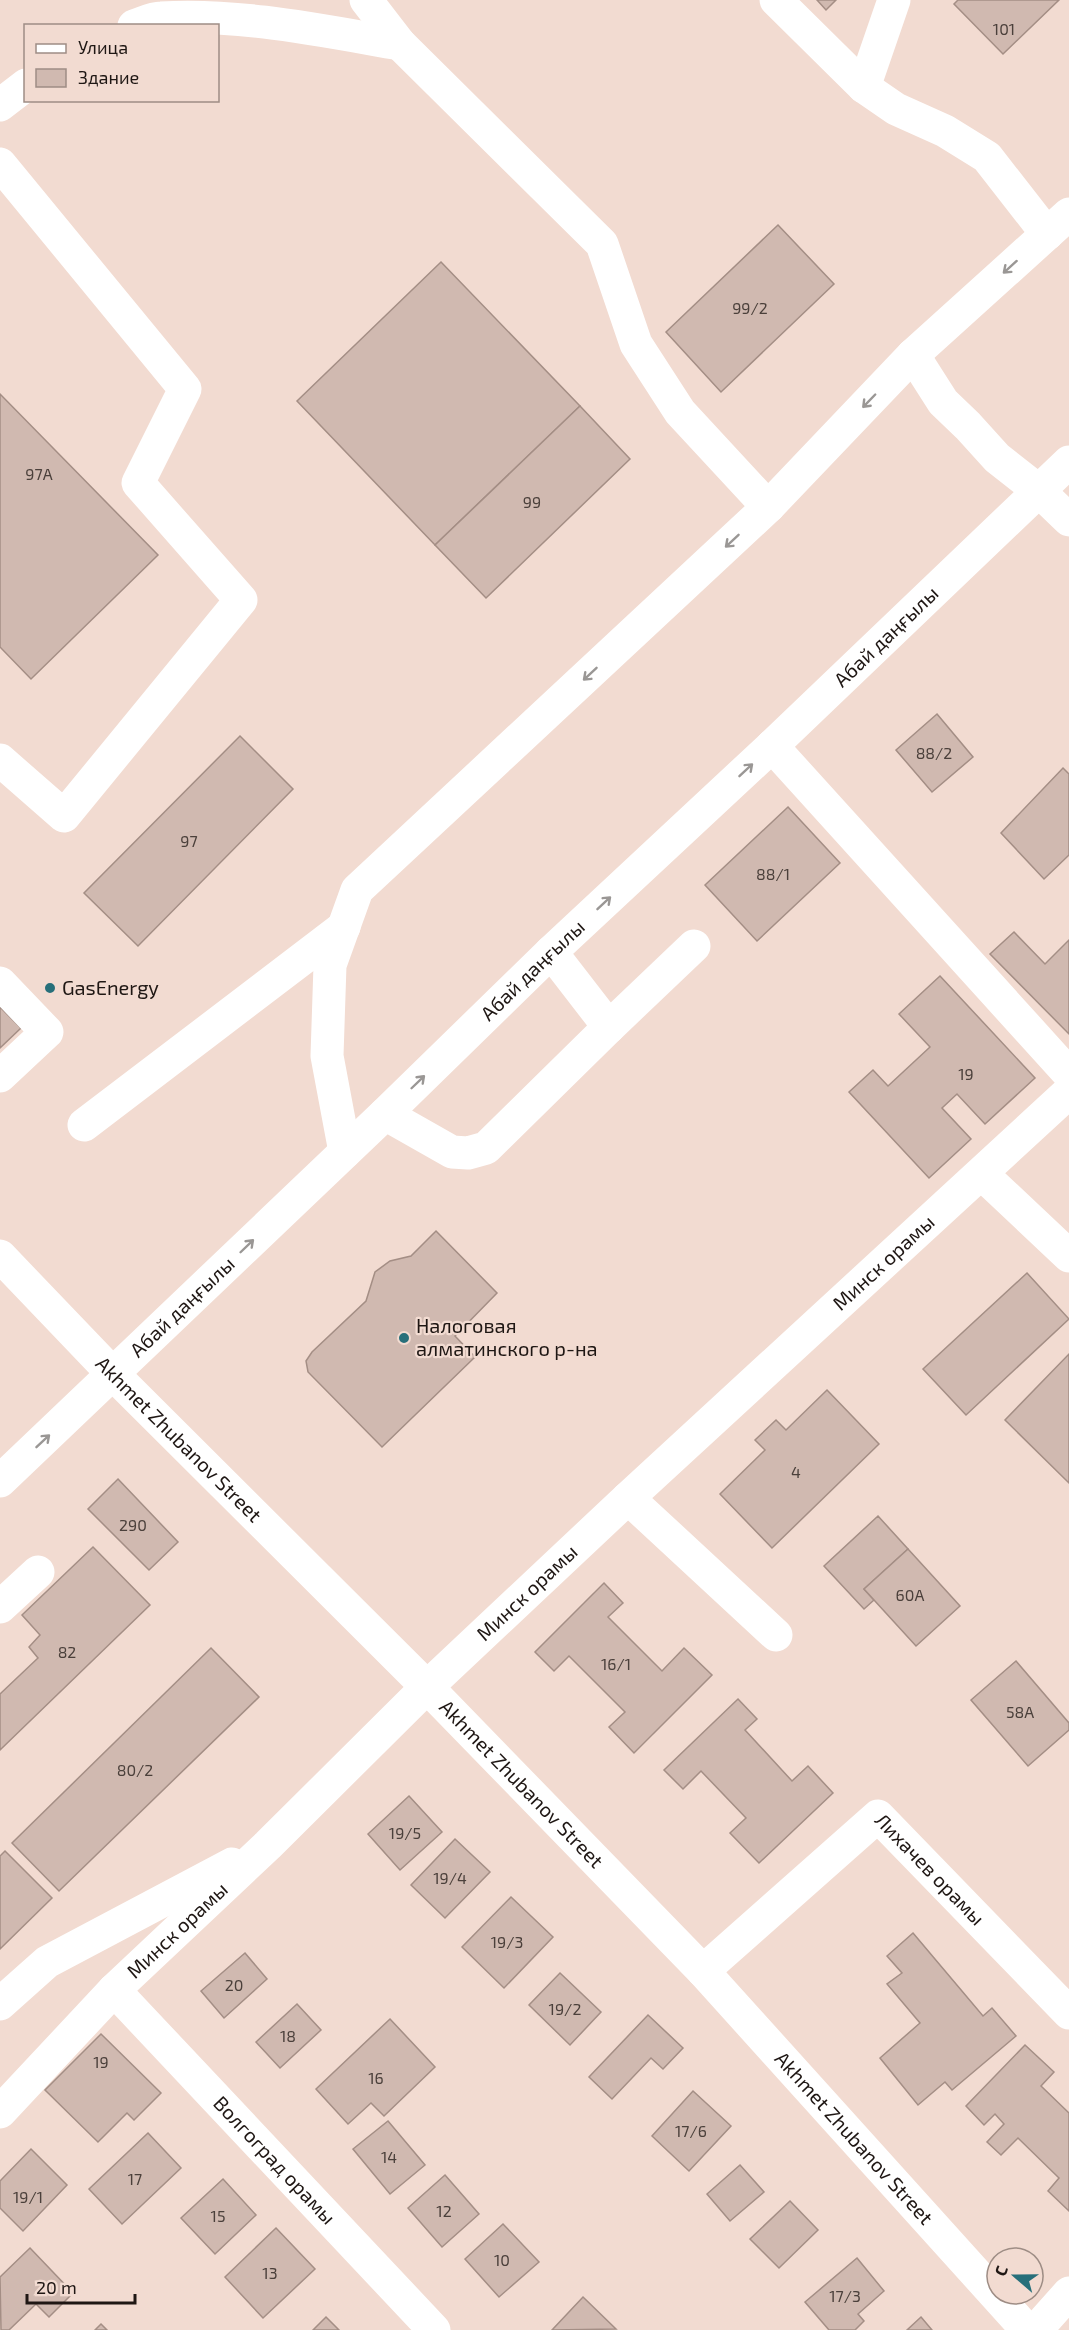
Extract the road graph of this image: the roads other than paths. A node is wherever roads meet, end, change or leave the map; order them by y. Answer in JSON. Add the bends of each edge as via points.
{"nodes":[{"id":1,"x":366,"y":0,"type":"edge"},
{"id":2,"x":776,"y":0,"type":"edge"},
{"id":3,"x":894,"y":0,"type":"edge"},
{"id":4,"x":140,"y":24,"type":"edge"},
{"id":5,"x":400,"y":44,"type":"junction"},
{"id":6,"x":24,"y":87,"type":"edge"},
{"id":7,"x":864,"y":87,"type":"junction"},
{"id":8,"x":0,"y":105,"type":"edge"},
{"id":9,"x":0,"y":164,"type":"edge"},
{"id":10,"x":1058,"y":224,"type":"edge"},
{"id":11,"x":913,"y":355,"type":"junction"},
{"id":12,"x":1069,"y":462,"type":"edge"},
{"id":13,"x":1039,"y":491,"type":"junction"},
{"id":14,"x":768,"y":507,"type":"junction"},
{"id":15,"x":1069,"y":520,"type":"edge"},
{"id":16,"x":772,"y":746,"type":"junction"},
{"id":17,"x":0,"y":760,"type":"edge"},
{"id":18,"x":344,"y":927,"type":"junction"},
{"id":19,"x":694,"y":946,"type":"dead end"},
{"id":20,"x":551,"y":952,"type":"junction"},
{"id":21,"x":0,"y":983,"type":"edge"},
{"id":22,"x":609,"y":1027,"type":"junction"},
{"id":23,"x":1069,"y":1074,"type":"edge"},
{"id":24,"x":0,"y":1076,"type":"edge"},
{"id":25,"x":1069,"y":1092,"type":"edge"},
{"id":26,"x":386,"y":1114,"type":"junction"},
{"id":27,"x":84,"y":1125,"type":"dead end"},
{"id":28,"x":345,"y":1152,"type":"junction"},
{"id":29,"x":982,"y":1174,"type":"junction"},
{"id":30,"x":0,"y":1256,"type":"edge"},
{"id":31,"x":1069,"y":1256,"type":"edge"},
{"id":32,"x":113,"y":1374,"type":"junction"},
{"id":33,"x":0,"y":1481,"type":"edge"},
{"id":34,"x":628,"y":1498,"type":"junction"},
{"id":35,"x":38,"y":1572,"type":"dead end"},
{"id":36,"x":0,"y":1607,"type":"edge"},
{"id":37,"x":776,"y":1635,"type":"dead end"},
{"id":38,"x":427,"y":1687,"type":"junction"},
{"id":39,"x":268,"y":1845,"type":"junction"},
{"id":40,"x":703,"y":1971,"type":"junction"},
{"id":41,"x":114,"y":1990,"type":"junction"},
{"id":42,"x":0,"y":2004,"type":"edge"},
{"id":43,"x":1069,"y":2013,"type":"edge"},
{"id":44,"x":0,"y":2112,"type":"edge"},
{"id":45,"x":1069,"y":2293,"type":"edge"},
{"id":46,"x":434,"y":2330,"type":"edge"},
{"id":47,"x":1027,"y":2330,"type":"edge"},
{"id":48,"x":1036,"y":2330,"type":"edge"}],
"edges":[{"from":1,"to":5,"type":"street"},
{"from":2,"to":7,"type":"street"},
{"from":3,"to":7,"type":"street"},
{"from":4,"to":5,"type":"street","via":[[159,18],[241,20]]},
{"from":5,"to":14,"type":"street","via":[[602,244],[636,344],[680,412]]},
{"from":6,"to":8,"type":"street"},
{"from":7,"to":10,"type":"street","via":[[896,109],[945,131],[987,157]]},
{"from":9,"to":17,"type":"street","via":[[185,389],[138,483],[241,600],[64,816]]},
{"from":10,"to":11,"type":"street","one_way":true},
{"from":11,"to":13,"type":"street","via":[[943,402],[997,458]]},
{"from":11,"to":14,"type":"street","one_way":true},
{"from":12,"to":13,"type":"street","name":"Абай даңғылы"},
{"from":13,"to":15,"type":"street"},
{"from":13,"to":16,"type":"street","name":"Абай даңғылы"},
{"from":14,"to":18,"type":"street","one_way":true,"via":[[357,890]]},
{"from":20,"to":16,"type":"street","name":"Абай даңғылы","one_way":true},
{"from":16,"to":23,"type":"street"},
{"from":18,"to":27,"type":"street"},
{"from":18,"to":28,"type":"street","via":[[330,965],[327,1056]]},
{"from":19,"to":22,"type":"street"},
{"from":20,"to":22,"type":"street"},
{"from":26,"to":20,"type":"street","name":"Абай даңғылы","one_way":true},
{"from":21,"to":24,"type":"street","via":[[47,1032]]},
{"from":22,"to":26,"type":"street","via":[[486,1148],[452,1152]]},
{"from":25,"to":29,"type":"street","name":"Минск орамы"},
{"from":26,"to":28,"type":"street","name":"Абай даңғылы"},
{"from":32,"to":28,"type":"street","name":"Абай даңғылы","one_way":true},
{"from":29,"to":31,"type":"street"},
{"from":29,"to":34,"type":"street","name":"Минск орамы"},
{"from":30,"to":32,"type":"street","name":"Akhmet Zhubanov Street"},
{"from":33,"to":32,"type":"street","name":"Абай даңғылы","one_way":true},
{"from":32,"to":38,"type":"street","name":"Akhmet Zhubanov Street"},
{"from":34,"to":37,"type":"street"},
{"from":34,"to":38,"type":"street","name":"Минск орамы"},
{"from":35,"to":36,"type":"street"},
{"from":38,"to":39,"type":"street","name":"Минск орамы"},
{"from":38,"to":40,"type":"street","name":"Akhmet Zhubanov Street"},
{"from":39,"to":41,"type":"street","name":"Минск орамы"},
{"from":39,"to":42,"type":"street","via":[[47,1962]]},
{"from":40,"to":43,"type":"street","name":"Лихачев орамы","via":[[878,1816]]},
{"from":40,"to":47,"type":"street","name":"Akhmet Zhubanov Street"},
{"from":41,"to":44,"type":"street","name":"Минск орамы"},
{"from":41,"to":46,"type":"street","name":"Волгоград орамы"},
{"from":45,"to":48,"type":"street"}]}
